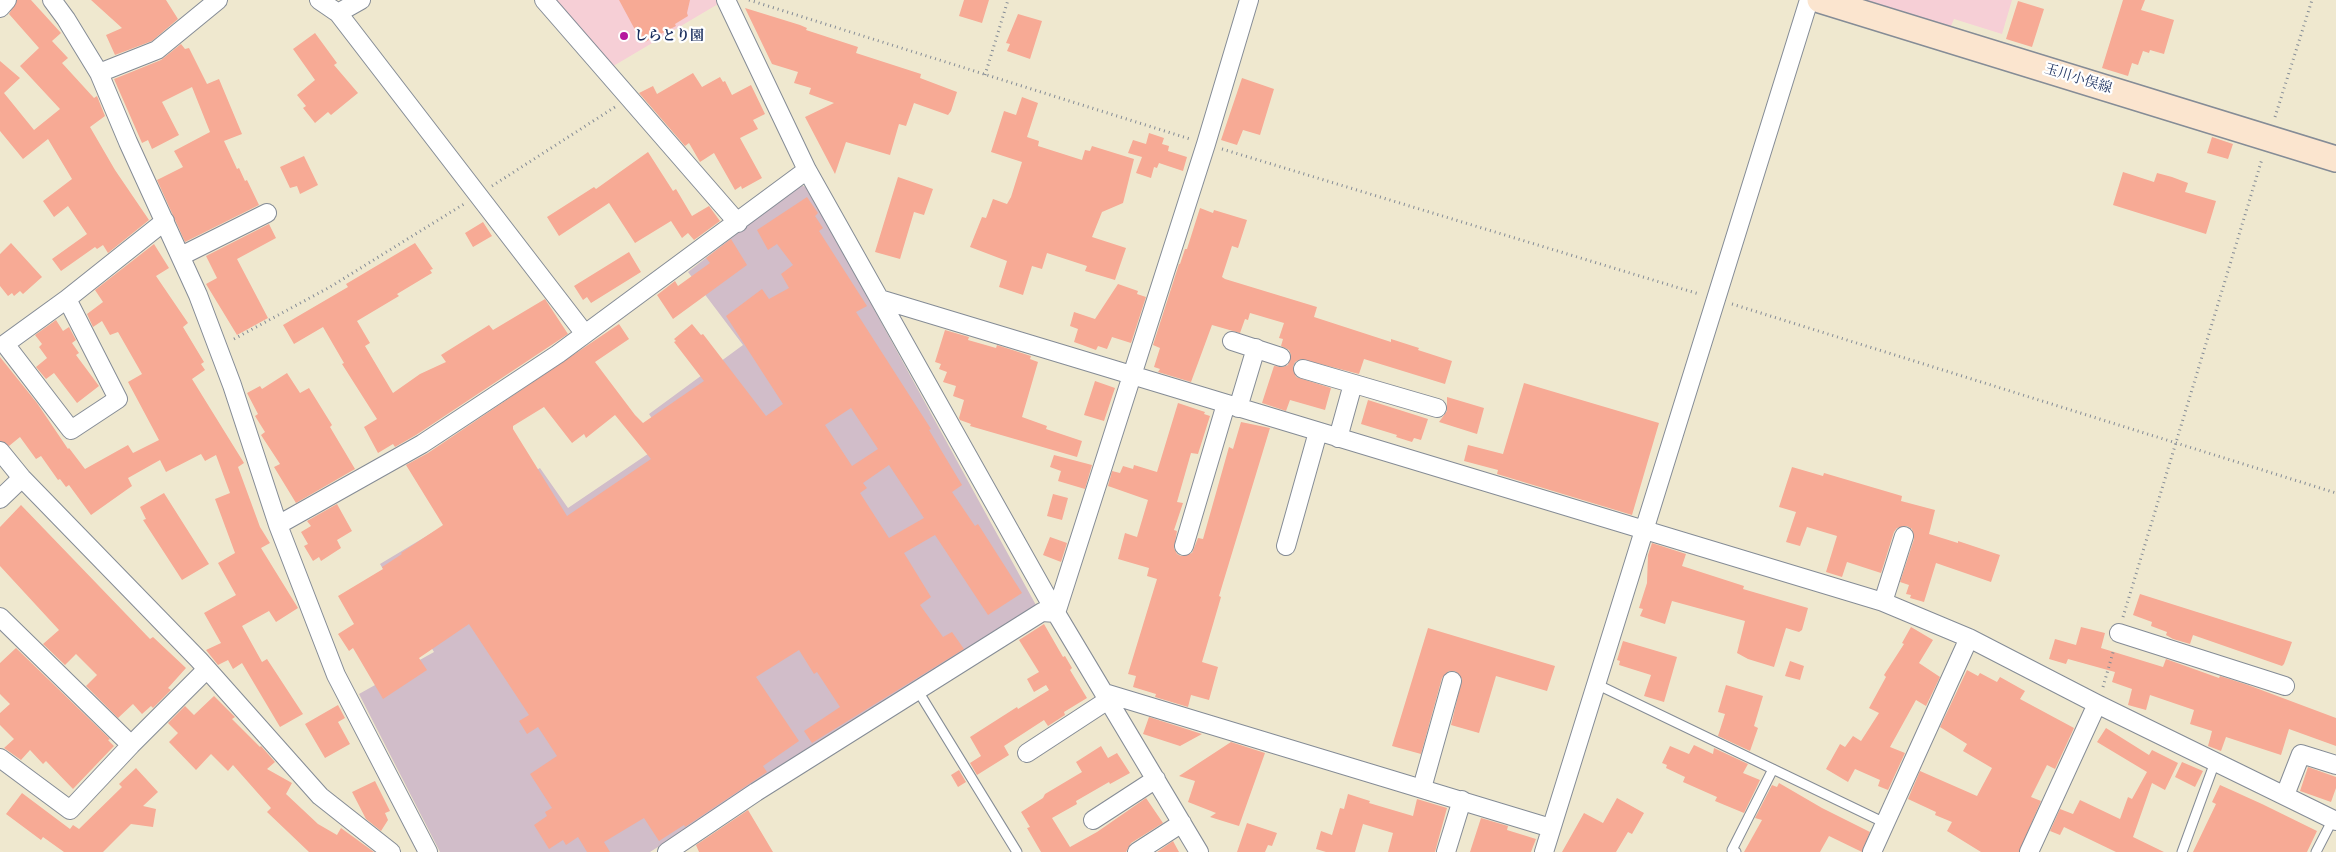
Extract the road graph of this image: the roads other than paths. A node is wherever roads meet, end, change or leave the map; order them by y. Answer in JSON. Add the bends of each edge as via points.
{"nodes":[{"id":1,"x":7,"y":0,"type":"edge"},
{"id":2,"x":52,"y":0,"type":"edge"},
{"id":3,"x":218,"y":0,"type":"edge"},
{"id":4,"x":319,"y":0,"type":"edge"},
{"id":5,"x":361,"y":0,"type":"edge"},
{"id":6,"x":544,"y":0,"type":"edge"},
{"id":7,"x":726,"y":0,"type":"edge"},
{"id":8,"x":1249,"y":0,"type":"edge"},
{"id":9,"x":1809,"y":0,"type":"edge"},
{"id":10,"x":1820,"y":0,"type":"edge"},
{"id":11,"x":0,"y":8,"type":"edge"},
{"id":12,"x":338,"y":13,"type":"junction"},
{"id":13,"x":99,"y":74,"type":"junction"},
{"id":14,"x":2336,"y":159,"type":"edge"},
{"id":15,"x":807,"y":170,"type":"junction"},
{"id":16,"x":267,"y":213,"type":"dead end"},
{"id":17,"x":165,"y":221,"type":"junction"},
{"id":18,"x":738,"y":223,"type":"junction"},
{"id":19,"x":181,"y":256,"type":"junction"},
{"id":20,"x":67,"y":299,"type":"junction"},
{"id":21,"x":880,"y":299,"type":"junction"},
{"id":22,"x":585,"y":334,"type":"junction"},
{"id":23,"x":2,"y":341,"type":"edge"},
{"id":24,"x":1232,"y":341,"type":"dead end"},
{"id":25,"x":1256,"y":348,"type":"junction"},
{"id":26,"x":1281,"y":357,"type":"dead end"},
{"id":27,"x":1302,"y":369,"type":"dead end"},
{"id":28,"x":1132,"y":376,"type":"junction"},
{"id":29,"x":1353,"y":384,"type":"junction"},
{"id":30,"x":1232,"y":406,"type":"junction"},
{"id":31,"x":1437,"y":408,"type":"dead end"},
{"id":32,"x":1318,"y":432,"type":"junction"},
{"id":33,"x":1338,"y":438,"type":"junction"},
{"id":34,"x":0,"y":451,"type":"edge"},
{"id":35,"x":22,"y":478,"type":"junction"},
{"id":36,"x":0,"y":499,"type":"edge"},
{"id":37,"x":278,"y":525,"type":"junction"},
{"id":38,"x":1644,"y":529,"type":"junction"},
{"id":39,"x":1904,"y":536,"type":"dead end"},
{"id":40,"x":1184,"y":546,"type":"dead end"},
{"id":41,"x":1286,"y":546,"type":"dead end"},
{"id":42,"x":1883,"y":602,"type":"junction"},
{"id":43,"x":1056,"y":613,"type":"junction"},
{"id":44,"x":3,"y":625,"type":"edge"},
{"id":45,"x":2119,"y":633,"type":"road end"},
{"id":46,"x":1969,"y":638,"type":"junction"},
{"id":47,"x":207,"y":669,"type":"junction"},
{"id":48,"x":1452,"y":681,"type":"dead end"},
{"id":49,"x":1596,"y":684,"type":"junction"},
{"id":50,"x":2284,"y":686,"type":"dead end"},
{"id":51,"x":918,"y":691,"type":"junction"},
{"id":52,"x":1107,"y":696,"type":"junction"},
{"id":53,"x":2097,"y":704,"type":"junction"},
{"id":54,"x":131,"y":745,"type":"junction"},
{"id":55,"x":1027,"y":753,"type":"dead end"},
{"id":56,"x":0,"y":758,"type":"edge"},
{"id":57,"x":2215,"y":762,"type":"junction"},
{"id":58,"x":2336,"y":765,"type":"edge"},
{"id":59,"x":1773,"y":768,"type":"junction"},
{"id":60,"x":1156,"y":779,"type":"junction"},
{"id":61,"x":1422,"y":788,"type":"junction"},
{"id":62,"x":2285,"y":795,"type":"junction"},
{"id":63,"x":1462,"y":800,"type":"junction"},
{"id":64,"x":1093,"y":820,"type":"dead end"},
{"id":65,"x":2334,"y":820,"type":"edge"},
{"id":66,"x":1182,"y":823,"type":"junction"},
{"id":67,"x":1886,"y":823,"type":"junction"},
{"id":68,"x":1551,"y":828,"type":"junction"},
{"id":69,"x":391,"y":852,"type":"edge"},
{"id":70,"x":428,"y":852,"type":"edge"},
{"id":71,"x":667,"y":852,"type":"edge"},
{"id":72,"x":1018,"y":852,"type":"edge"},
{"id":73,"x":1137,"y":852,"type":"edge"},
{"id":74,"x":1199,"y":852,"type":"edge"},
{"id":75,"x":1446,"y":852,"type":"edge"},
{"id":76,"x":1544,"y":852,"type":"edge"},
{"id":77,"x":1736,"y":852,"type":"edge"},
{"id":78,"x":1874,"y":852,"type":"edge"},
{"id":79,"x":2029,"y":852,"type":"edge"},
{"id":80,"x":2182,"y":852,"type":"edge"},
{"id":81,"x":2316,"y":852,"type":"edge"}],
"edges":[{"from":1,"to":11,"type":"street"},
{"from":2,"to":13,"type":"street"},
{"from":3,"to":13,"type":"street","via":[[157,50]]},
{"from":4,"to":12,"type":"street"},
{"from":5,"to":12,"type":"street"},
{"from":6,"to":18,"type":"street"},
{"from":7,"to":15,"type":"street"},
{"from":8,"to":28,"type":"street"},
{"from":9,"to":38,"type":"street"},
{"from":10,"to":14,"type":"main road","name":"玉川小俣線"},
{"from":12,"to":22,"type":"street"},
{"from":13,"to":17,"type":"street"},
{"from":15,"to":18,"type":"street"},
{"from":15,"to":21,"type":"street"},
{"from":16,"to":19,"type":"street"},
{"from":17,"to":19,"type":"street"},
{"from":17,"to":20,"type":"street"},
{"from":18,"to":22,"type":"street"},
{"from":19,"to":37,"type":"street","via":[[218,347]]},
{"from":20,"to":23,"type":"street"},
{"from":20,"to":23,"type":"street","via":[[118,399],[71,430]]},
{"from":21,"to":28,"type":"street"},
{"from":21,"to":43,"type":"street"},
{"from":22,"to":37,"type":"street","via":[[422,444]]},
{"from":24,"to":25,"type":"street"},
{"from":25,"to":26,"type":"street"},
{"from":25,"to":30,"type":"street"},
{"from":27,"to":29,"type":"street"},
{"from":28,"to":30,"type":"street"},
{"from":28,"to":43,"type":"street"},
{"from":29,"to":31,"type":"street"},
{"from":29,"to":33,"type":"street"},
{"from":30,"to":32,"type":"street"},
{"from":30,"to":40,"type":"street"},
{"from":32,"to":33,"type":"street"},
{"from":32,"to":41,"type":"street"},
{"from":33,"to":38,"type":"street"},
{"from":34,"to":35,"type":"street"},
{"from":35,"to":36,"type":"street"},
{"from":35,"to":47,"type":"street"},
{"from":37,"to":70,"type":"street","via":[[336,675]]},
{"from":38,"to":42,"type":"street"},
{"from":38,"to":49,"type":"street"},
{"from":39,"to":42,"type":"street"},
{"from":42,"to":46,"type":"street"},
{"from":43,"to":51,"type":"street","via":[[1042,612]]},
{"from":43,"to":52,"type":"street"},
{"from":44,"to":54,"type":"street"},
{"from":45,"to":50,"type":"street"},
{"from":46,"to":53,"type":"street"},
{"from":46,"to":67,"type":"street"},
{"from":47,"to":54,"type":"street"},
{"from":47,"to":69,"type":"street","via":[[320,796]]},
{"from":48,"to":61,"type":"street"},
{"from":49,"to":59,"type":"lane"},
{"from":49,"to":68,"type":"street"},
{"from":51,"to":71,"type":"street"},
{"from":51,"to":72,"type":"lane"},
{"from":52,"to":55,"type":"street"},
{"from":52,"to":60,"type":"street"},
{"from":52,"to":61,"type":"street"},
{"from":53,"to":57,"type":"street"},
{"from":53,"to":79,"type":"street"},
{"from":54,"to":56,"type":"street","via":[[70,810]]},
{"from":57,"to":62,"type":"street"},
{"from":57,"to":80,"type":"lane"},
{"from":58,"to":62,"type":"street","via":[[2301,754]]},
{"from":59,"to":67,"type":"lane"},
{"from":59,"to":77,"type":"lane","via":[[1732,850]]},
{"from":60,"to":64,"type":"street"},
{"from":60,"to":66,"type":"street"},
{"from":61,"to":63,"type":"street"},
{"from":62,"to":65,"type":"street"},
{"from":63,"to":68,"type":"street"},
{"from":63,"to":75,"type":"street"},
{"from":65,"to":81,"type":"lane"},
{"from":66,"to":73,"type":"street"},
{"from":66,"to":74,"type":"street"},
{"from":67,"to":78,"type":"street"},
{"from":68,"to":76,"type":"street"}]}
